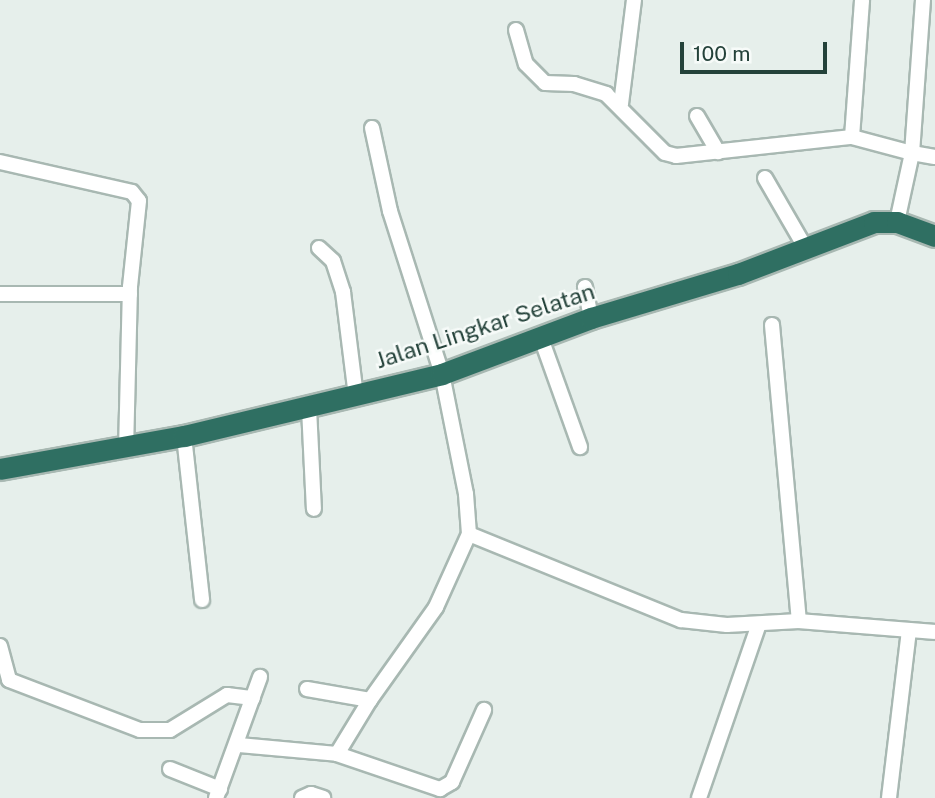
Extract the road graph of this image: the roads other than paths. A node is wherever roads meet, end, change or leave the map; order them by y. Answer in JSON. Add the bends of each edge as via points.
{"nodes":[{"id":1,"x":634,"y":0,"type":"edge"},
{"id":2,"x":862,"y":0,"type":"edge"},
{"id":3,"x":923,"y":0,"type":"edge"},
{"id":4,"x":516,"y":30,"type":"dead end"},
{"id":5,"x":621,"y":104,"type":"junction"},
{"id":6,"x":696,"y":116,"type":"dead end"},
{"id":7,"x":372,"y":128,"type":"dead end"},
{"id":8,"x":852,"y":137,"type":"junction"},
{"id":9,"x":718,"y":152,"type":"junction"},
{"id":10,"x":912,"y":153,"type":"junction"},
{"id":11,"x":935,"y":157,"type":"edge"},
{"id":12,"x":0,"y":162,"type":"edge"},
{"id":13,"x":765,"y":178,"type":"dead end"},
{"id":14,"x":897,"y":222,"type":"junction"},
{"id":15,"x":935,"y":236,"type":"edge"},
{"id":16,"x":319,"y":247,"type":"dead end"},
{"id":17,"x":805,"y":247,"type":"junction"},
{"id":18,"x":585,"y":287,"type":"dead end"},
{"id":19,"x":0,"y":294,"type":"edge"},
{"id":20,"x":130,"y":294,"type":"junction"},
{"id":21,"x":591,"y":318,"type":"junction"},
{"id":22,"x":772,"y":325,"type":"dead end"},
{"id":23,"x":541,"y":338,"type":"junction"},
{"id":24,"x":442,"y":373,"type":"junction"},
{"id":25,"x":356,"y":396,"type":"junction"},
{"id":26,"x":309,"y":408,"type":"junction"},
{"id":27,"x":184,"y":436,"type":"junction"},
{"id":28,"x":580,"y":447,"type":"dead end"},
{"id":29,"x":126,"y":449,"type":"junction"},
{"id":30,"x":0,"y":469,"type":"edge"},
{"id":31,"x":314,"y":509,"type":"dead end"},
{"id":32,"x":469,"y":534,"type":"junction"},
{"id":33,"x":202,"y":600,"type":"dead end"},
{"id":34,"x":799,"y":621,"type":"junction"},
{"id":35,"x":759,"y":624,"type":"junction"},
{"id":36,"x":909,"y":630,"type":"junction"},
{"id":37,"x":935,"y":632,"type":"edge"},
{"id":38,"x":0,"y":646,"type":"edge"},
{"id":39,"x":260,"y":677,"type":"dead end"},
{"id":40,"x":307,"y":689,"type":"dead end"},
{"id":41,"x":253,"y":698,"type":"junction"},
{"id":42,"x":370,"y":700,"type":"junction"},
{"id":43,"x":484,"y":710,"type":"dead end"},
{"id":44,"x":239,"y":745,"type":"junction"},
{"id":45,"x":337,"y":754,"type":"junction"},
{"id":46,"x":170,"y":769,"type":"dead end"},
{"id":47,"x":218,"y":794,"type":"edge"},
{"id":48,"x":302,"y":798,"type":"edge"},
{"id":49,"x":323,"y":798,"type":"edge"},
{"id":50,"x":699,"y":798,"type":"edge"},
{"id":51,"x":889,"y":798,"type":"edge"}],
"edges":[{"from":1,"to":5,"type":"street"},
{"from":2,"to":8,"type":"street"},
{"from":3,"to":10,"type":"street"},
{"from":4,"to":5,"type":"street","via":[[527,64],[545,82],[581,85]]},
{"from":5,"to":9,"type":"street","via":[[665,153]]},
{"from":6,"to":9,"type":"street"},
{"from":7,"to":24,"type":"street","via":[[390,211]]},
{"from":8,"to":9,"type":"street"},
{"from":8,"to":10,"type":"street"},
{"from":10,"to":11,"type":"street"},
{"from":10,"to":14,"type":"street"},
{"from":12,"to":20,"type":"street","via":[[132,192],[141,209]]},
{"from":13,"to":17,"type":"street"},
{"from":14,"to":15,"type":"highway","name":"Jalan Lingkar Selatan"},
{"from":14,"to":17,"type":"highway","name":"Jalan Lingkar Selatan","via":[[874,222]]},
{"from":16,"to":25,"type":"street","via":[[333,261],[342,292]]},
{"from":17,"to":21,"type":"highway","name":"Jalan Lingkar Selatan","via":[[738,274]]},
{"from":18,"to":21,"type":"street"},
{"from":19,"to":20,"type":"street"},
{"from":20,"to":29,"type":"street"},
{"from":21,"to":23,"type":"highway","name":"Jalan Lingkar Selatan"},
{"from":22,"to":34,"type":"street"},
{"from":23,"to":24,"type":"highway","name":"Jalan Lingkar Selatan"},
{"from":23,"to":28,"type":"street"},
{"from":24,"to":25,"type":"highway","name":"Jalan Lingkar Selatan"},
{"from":24,"to":32,"type":"street","via":[[466,494]]},
{"from":25,"to":26,"type":"highway","name":"Jalan Lingkar Selatan"},
{"from":26,"to":27,"type":"highway","name":"Jalan Lingkar Selatan"},
{"from":26,"to":31,"type":"street"},
{"from":27,"to":29,"type":"highway","name":"Jalan Lingkar Selatan"},
{"from":27,"to":33,"type":"street"},
{"from":29,"to":30,"type":"highway","name":"Jalan Lingkar Selatan"},
{"from":32,"to":35,"type":"street","via":[[666,616]]},
{"from":32,"to":42,"type":"street","via":[[436,607]]},
{"from":34,"to":35,"type":"street"},
{"from":34,"to":36,"type":"street"},
{"from":35,"to":50,"type":"street"},
{"from":36,"to":37,"type":"street"},
{"from":36,"to":51,"type":"street"},
{"from":38,"to":41,"type":"street","via":[[9,680],[140,730],[170,730],[227,695]]},
{"from":39,"to":41,"type":"street"},
{"from":40,"to":42,"type":"street"},
{"from":41,"to":44,"type":"street"},
{"from":42,"to":45,"type":"street"},
{"from":43,"to":45,"type":"street","via":[[452,782],[440,789]]},
{"from":44,"to":45,"type":"street"},
{"from":44,"to":47,"type":"street"},
{"from":46,"to":47,"type":"street"},
{"from":48,"to":49,"type":"street","via":[[311,794]]}]}
